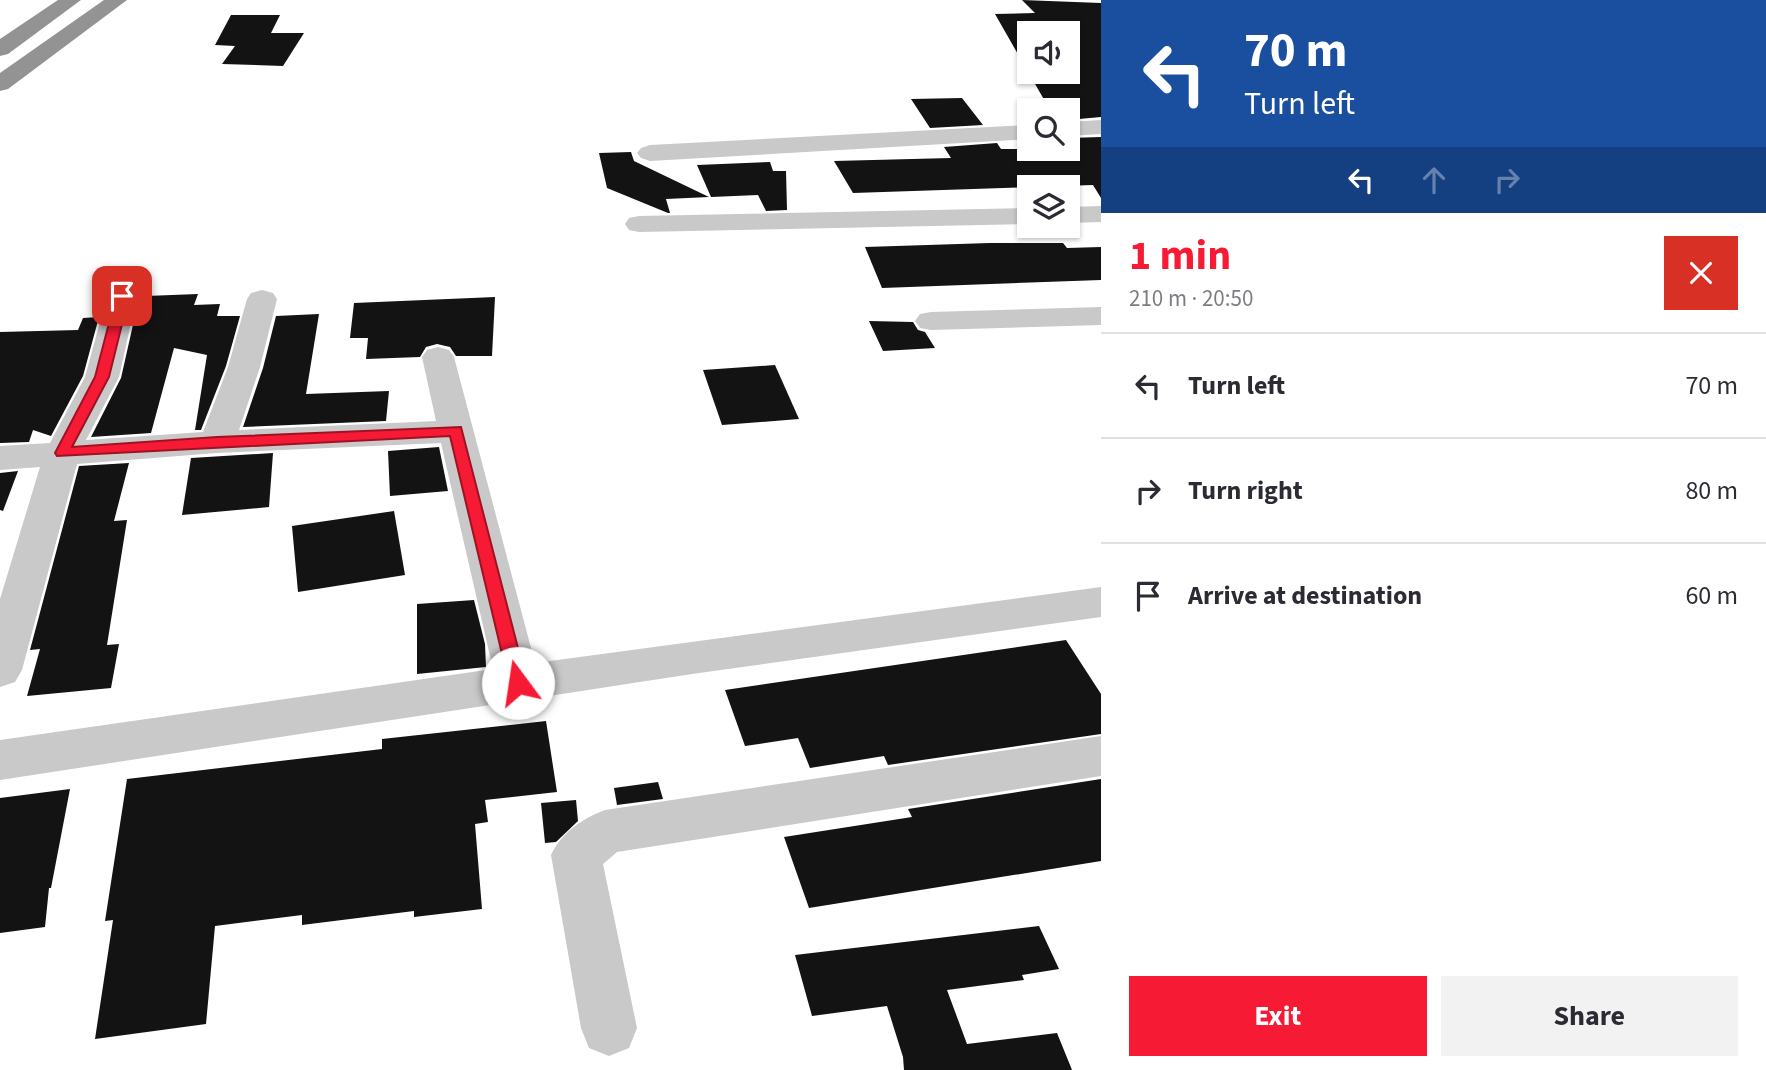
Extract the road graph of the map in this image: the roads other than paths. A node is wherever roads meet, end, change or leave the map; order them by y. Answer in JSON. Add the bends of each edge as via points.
{"nodes":[{"id":1,"x":36,"y":0,"type":"edge"},
{"id":2,"x":71,"y":0,"type":"edge"},
{"id":3,"x":117,"y":0,"type":"edge"},
{"id":4,"x":9,"y":18,"type":"dead end"},
{"id":5,"x":0,"y":49,"type":"edge"},
{"id":6,"x":0,"y":84,"type":"edge"},
{"id":7,"x":1101,"y":127,"type":"edge"},
{"id":8,"x":1080,"y":129,"type":"edge"},
{"id":9,"x":1017,"y":133,"type":"edge"},
{"id":10,"x":650,"y":153,"type":"dead end"},
{"id":11,"x":1101,"y":214,"type":"edge"},
{"id":12,"x":1080,"y":215,"type":"edge"},
{"id":13,"x":1017,"y":216,"type":"edge"},
{"id":14,"x":639,"y":225,"type":"dead end"},
{"id":15,"x":122,"y":296,"type":"dead end"},
{"id":16,"x":262,"y":299,"type":"dead end"},
{"id":17,"x":1101,"y":316,"type":"edge"},
{"id":18,"x":931,"y":321,"type":"dead end"},
{"id":19,"x":438,"y":357,"type":"dead end"},
{"id":20,"x":456,"y":431,"type":"junction"},
{"id":21,"x":217,"y":442,"type":"junction"},
{"id":22,"x":62,"y":453,"type":"junction"},
{"id":23,"x":0,"y":458,"type":"edge"},
{"id":24,"x":1101,"y":602,"type":"edge"},
{"id":25,"x":0,"y":670,"type":"edge"},
{"id":26,"x":518,"y":683,"type":"junction"},
{"id":27,"x":1101,"y":756,"type":"edge"},
{"id":28,"x":0,"y":760,"type":"edge"},
{"id":29,"x":609,"y":1028,"type":"dead end"}],
"edges":[{"from":1,"to":4,"type":"highway"},
{"from":2,"to":5,"type":"highway"},
{"from":3,"to":6,"type":"highway"},
{"from":7,"to":8,"type":"street"},
{"from":9,"to":10,"type":"street"},
{"from":11,"to":12,"type":"street"},
{"from":13,"to":14,"type":"street"},
{"from":15,"to":22,"type":"street","via":[[102,377]]},
{"from":16,"to":21,"type":"street"},
{"from":17,"to":18,"type":"street"},
{"from":19,"to":20,"type":"street"},
{"from":20,"to":21,"type":"street"},
{"from":20,"to":26,"type":"street"},
{"from":21,"to":22,"type":"street"},
{"from":22,"to":23,"type":"street"},
{"from":22,"to":25,"type":"street"},
{"from":24,"to":26,"type":"street"},
{"from":26,"to":28,"type":"street"},
{"from":27,"to":29,"type":"street","via":[[604,832],[576,855]]}]}
